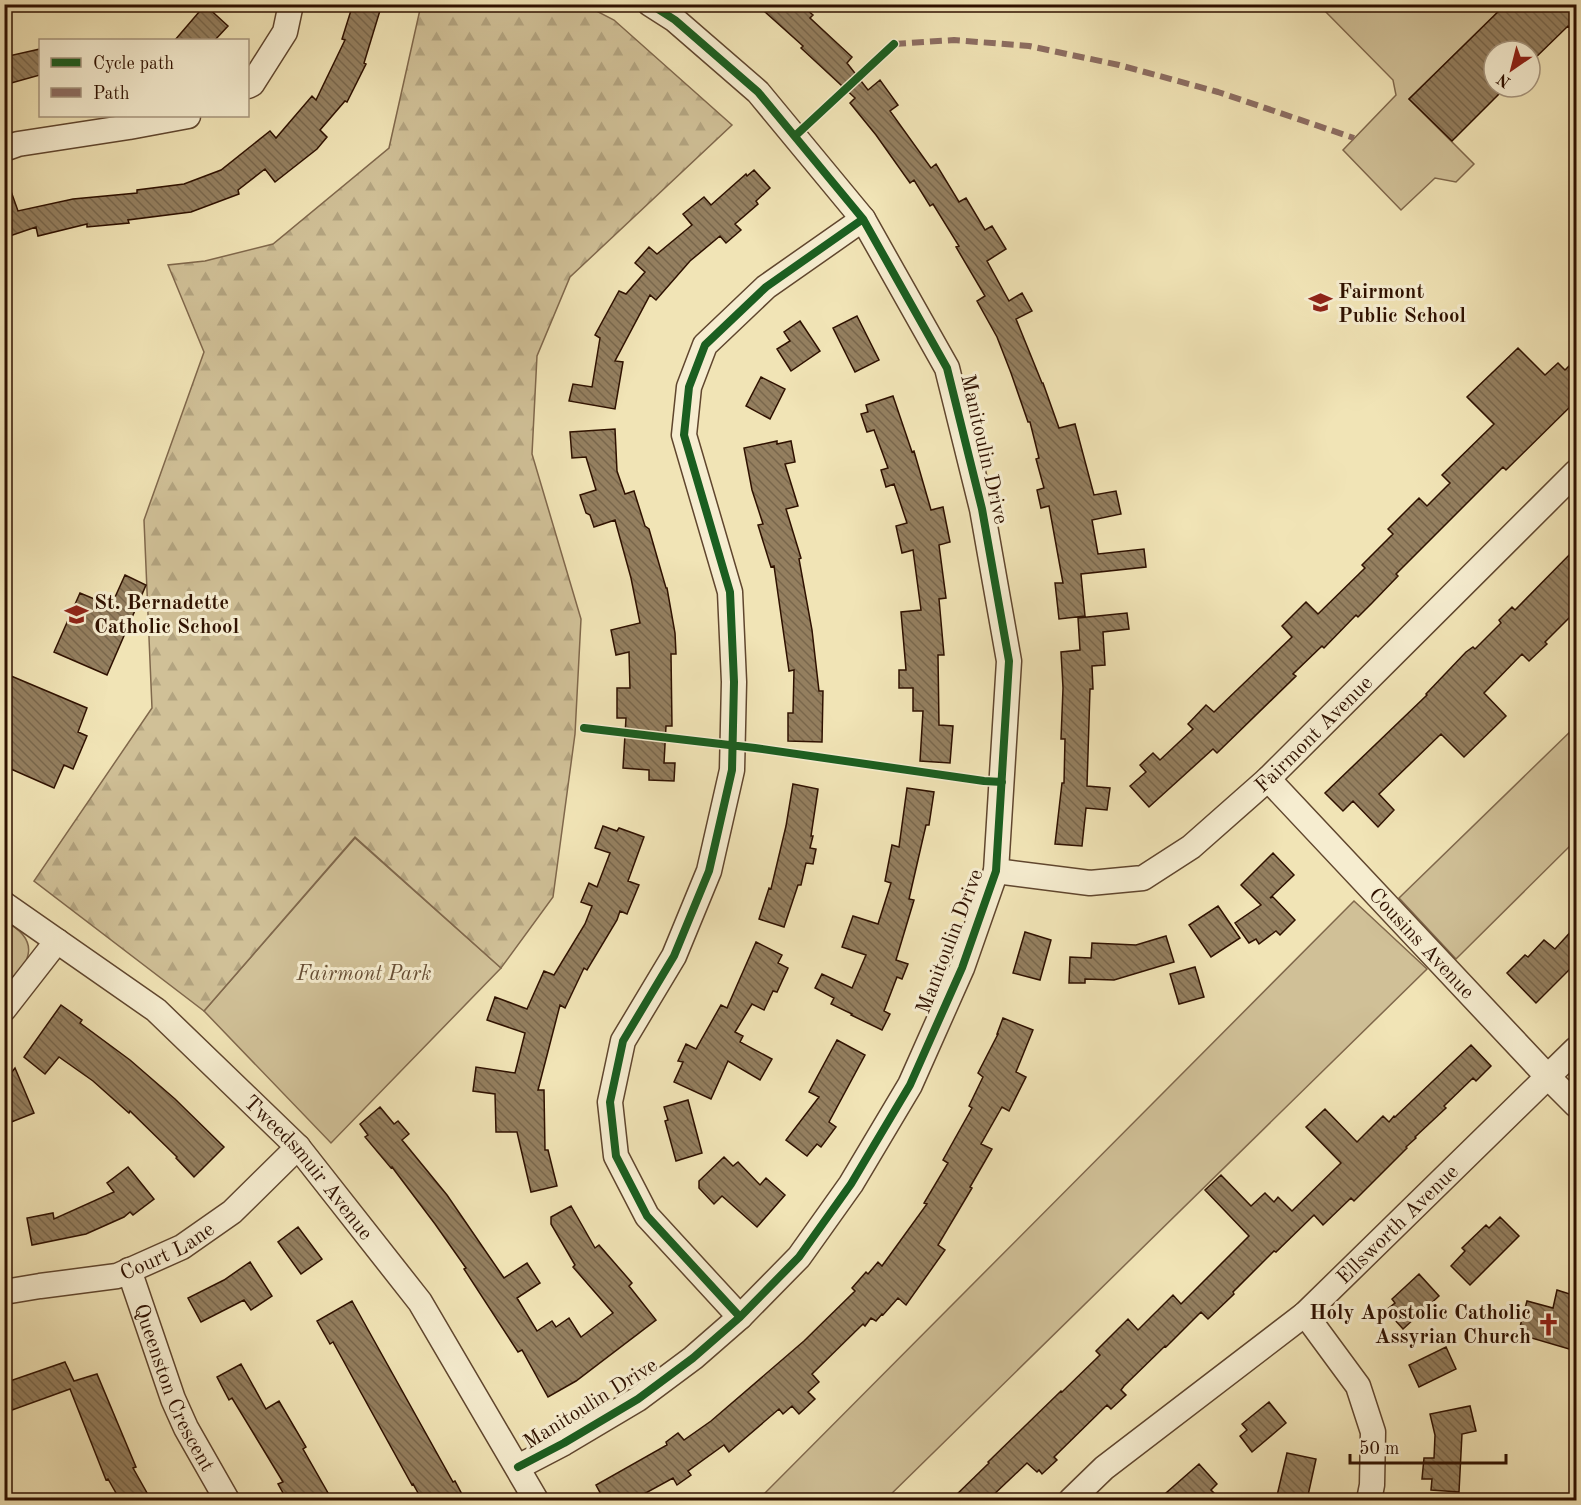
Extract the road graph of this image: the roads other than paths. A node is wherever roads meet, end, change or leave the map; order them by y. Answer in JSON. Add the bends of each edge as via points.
{"nodes":[{"id":1,"x":291,"y":4,"type":"edge"},
{"id":2,"x":650,"y":4,"type":"edge"},
{"id":3,"x":249,"y":86,"type":"edge"},
{"id":4,"x":183,"y":117,"type":"edge"},
{"id":5,"x":4,"y":149,"type":"edge"},
{"id":6,"x":864,"y":219,"type":"junction"},
{"id":7,"x":1576,"y":472,"type":"edge"},
{"id":8,"x":1268,"y":779,"type":"junction"},
{"id":9,"x":996,"y":871,"type":"junction"},
{"id":10,"x":4,"y":904,"type":"edge"},
{"id":11,"x":57,"y":941,"type":"junction"},
{"id":12,"x":4,"y":1009,"type":"edge"},
{"id":13,"x":1576,"y":1049,"type":"edge"},
{"id":14,"x":1548,"y":1077,"type":"junction"},
{"id":15,"x":1576,"y":1105,"type":"edge"},
{"id":16,"x":298,"y":1147,"type":"junction"},
{"id":17,"x":129,"y":1270,"type":"junction"},
{"id":18,"x":4,"y":1292,"type":"edge"},
{"id":19,"x":1305,"y":1314,"type":"junction"},
{"id":20,"x":740,"y":1317,"type":"junction"},
{"id":21,"x":518,"y":1467,"type":"junction"},
{"id":22,"x":227,"y":1500,"type":"edge"},
{"id":23,"x":536,"y":1500,"type":"edge"},
{"id":24,"x":1071,"y":1500,"type":"edge"},
{"id":25,"x":1369,"y":1500,"type":"edge"}],
"edges":[{"from":1,"to":3,"type":"street","via":[[285,32]]},
{"from":2,"to":6,"type":"street","name":"Manitoulin Drive","via":[[675,20],[758,92]]},
{"from":4,"to":5,"type":"street"},
{"from":6,"to":9,"type":"street","name":"Manitoulin Drive","via":[[947,368],[982,508],[1009,661]]},
{"from":6,"to":20,"type":"street","via":[[766,287],[705,345],[689,387],[684,435],[729,592],[734,682],[732,770],[709,871],[674,956],[623,1041],[610,1102],[616,1156],[647,1216]]},
{"from":7,"to":8,"type":"street","name":"Fairmont Avenue"},
{"from":8,"to":9,"type":"street","name":"Fairmont Avenue","via":[[1191,847],[1143,878],[1090,883]]},
{"from":8,"to":14,"type":"street","name":"Cousins Avenue"},
{"from":9,"to":20,"type":"street","name":"Manitoulin Drive","via":[[962,968],[910,1085],[851,1184],[799,1257]]},
{"from":10,"to":11,"type":"street","name":"Tweedsmuir Avenue"},
{"from":11,"to":12,"type":"street"},
{"from":11,"to":16,"type":"street","name":"Tweedsmuir Avenue","via":[[156,1010]]},
{"from":13,"to":14,"type":"street","name":"Ellsworth Avenue"},
{"from":14,"to":15,"type":"street","name":"Cousins Avenue"},
{"from":14,"to":19,"type":"street","name":"Ellsworth Avenue"},
{"from":16,"to":17,"type":"street","name":"Court Lane","via":[[232,1212],[182,1247]]},
{"from":16,"to":21,"type":"street","name":"Tweedsmuir Avenue","via":[[420,1302]]},
{"from":17,"to":18,"type":"street","name":"Court Lane","via":[[117,1276]]},
{"from":17,"to":22,"type":"street","name":"Queenston Crescent","via":[[173,1399]]},
{"from":19,"to":24,"type":"street","name":"Ellsworth Avenue","via":[[1104,1468]]},
{"from":19,"to":25,"type":"street","via":[[1358,1386],[1373,1432]]},
{"from":20,"to":21,"type":"street","name":"Manitoulin Drive","via":[[638,1399]]},
{"from":21,"to":23,"type":"street","name":"Tweedsmuir Avenue"}]}
